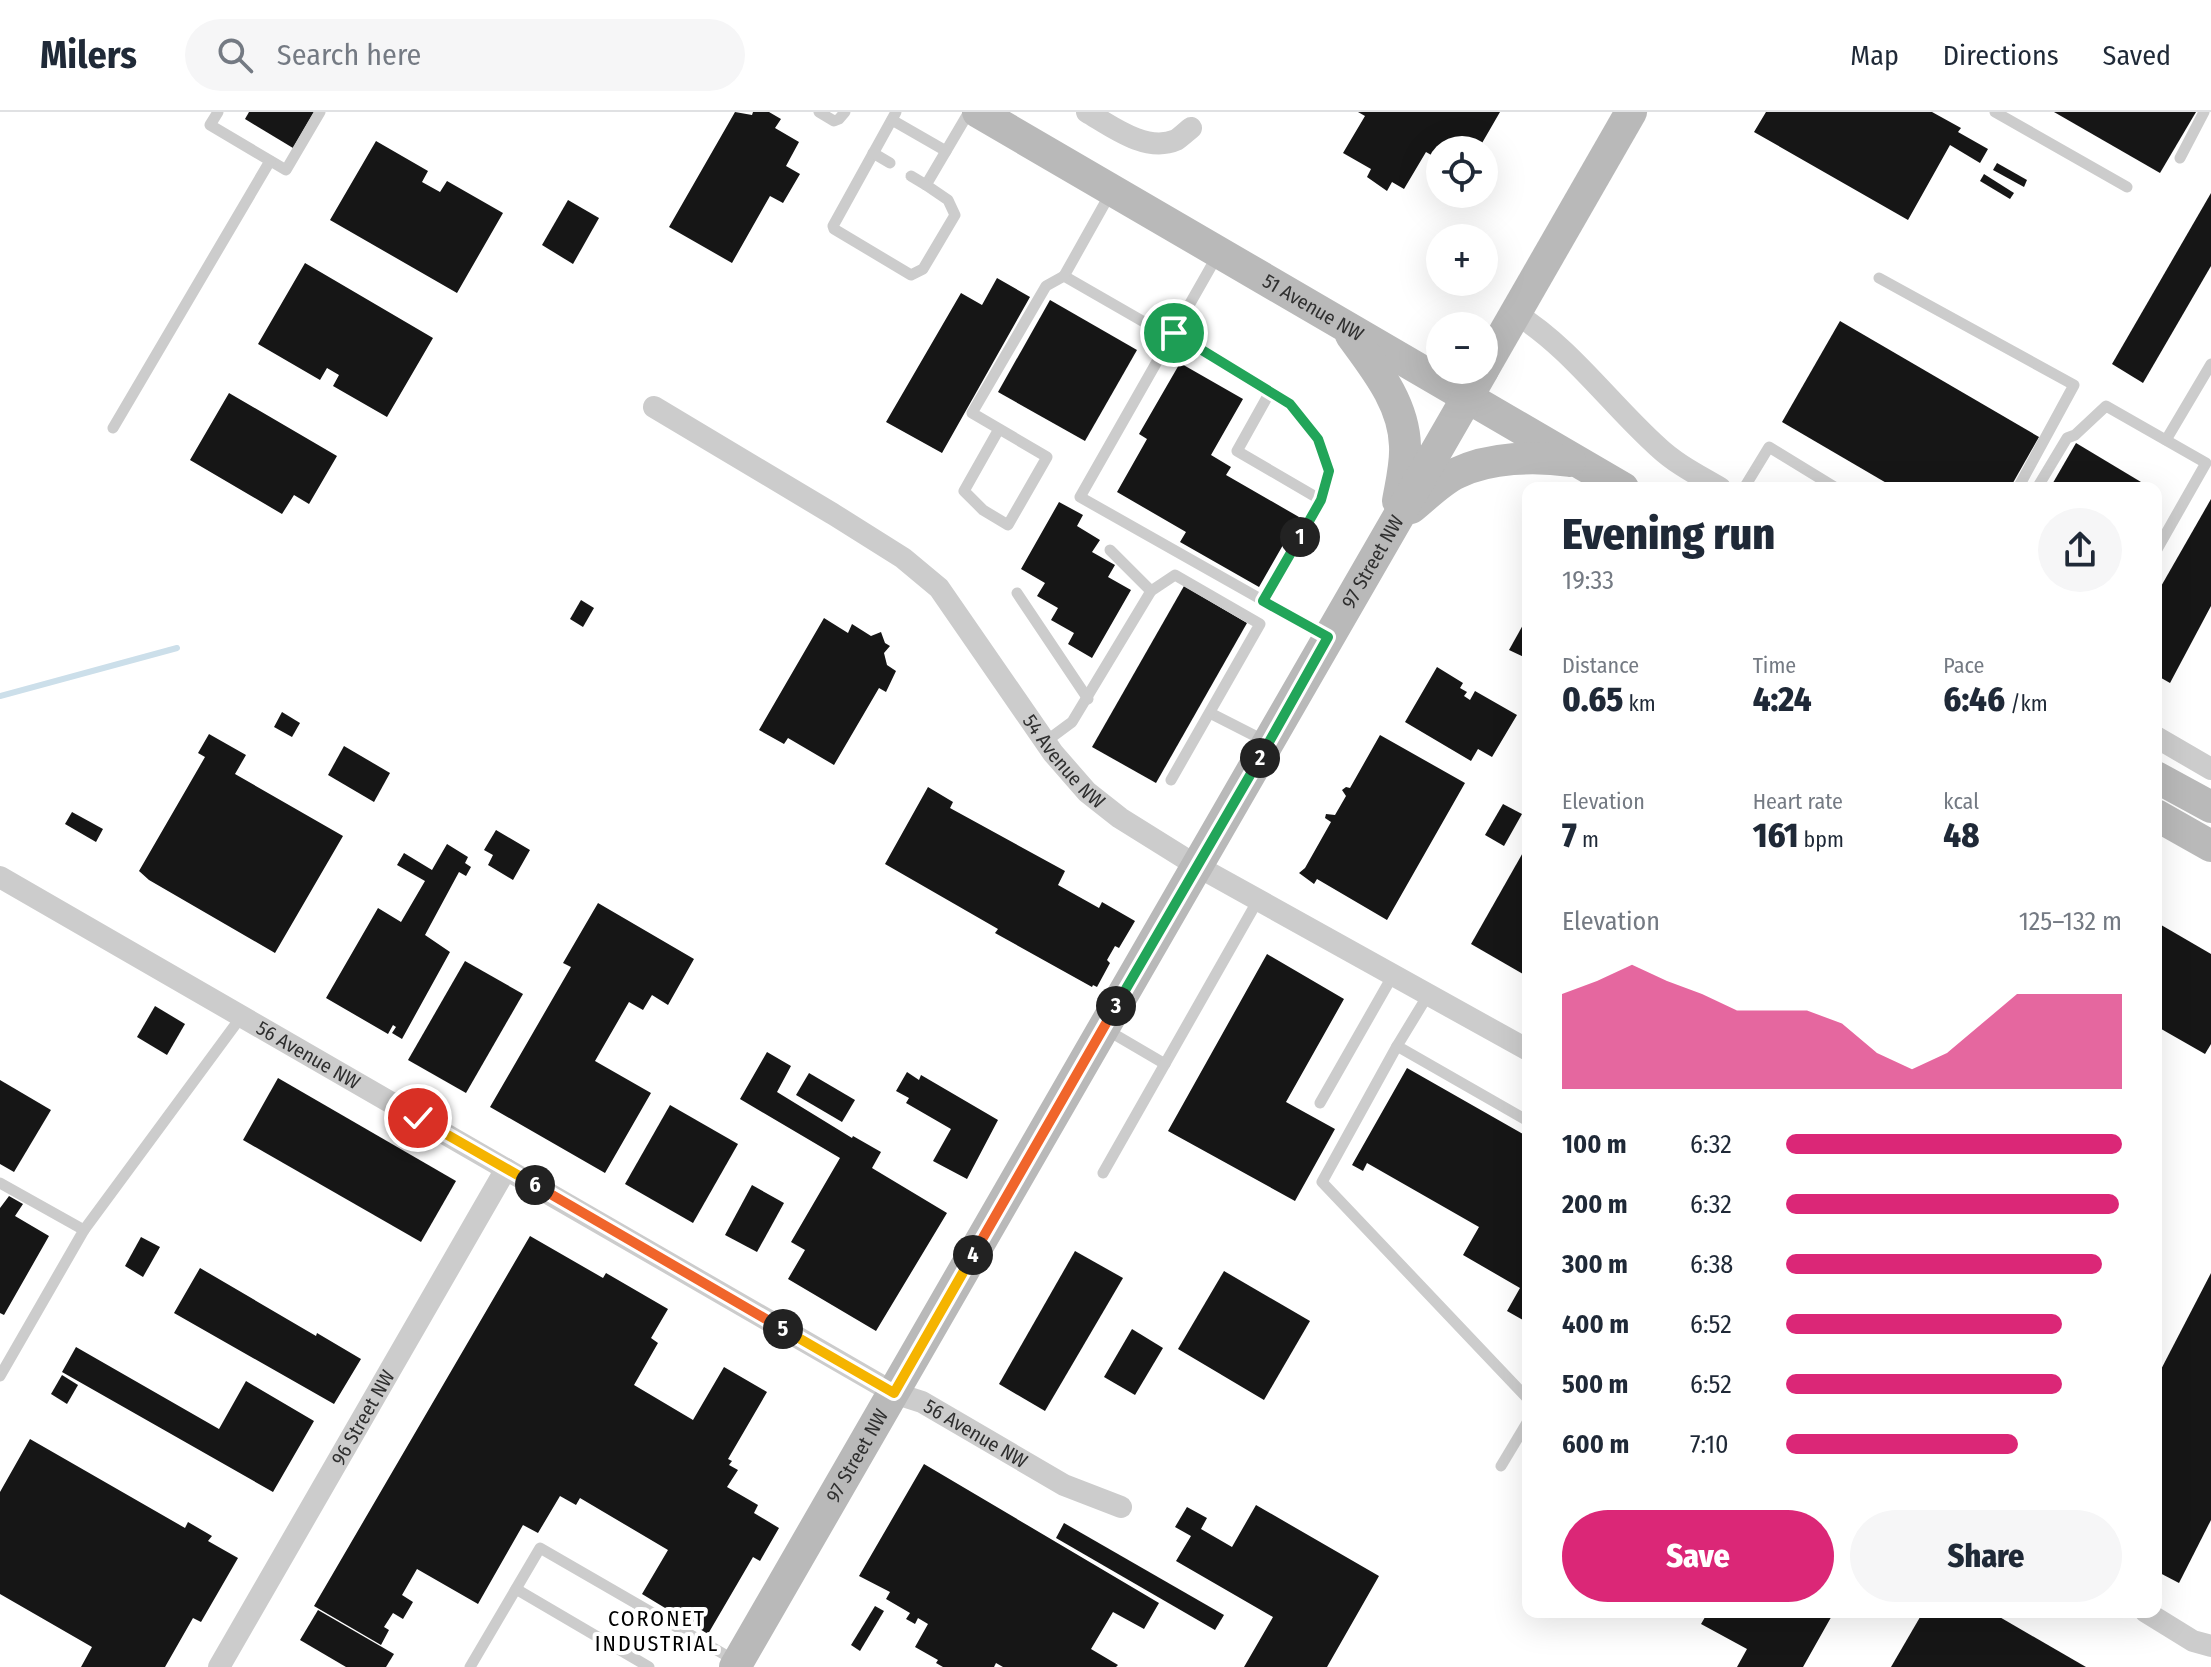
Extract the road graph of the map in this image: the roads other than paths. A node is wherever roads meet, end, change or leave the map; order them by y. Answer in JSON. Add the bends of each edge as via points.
{"nodes":[{"id":1,"x":218,"y":112,"type":"edge"},
{"id":2,"x":320,"y":112,"type":"edge"},
{"id":3,"x":819,"y":112,"type":"edge"},
{"id":4,"x":845,"y":112,"type":"edge"},
{"id":5,"x":969,"y":112,"type":"edge"},
{"id":6,"x":1087,"y":112,"type":"edge"},
{"id":7,"x":1631,"y":112,"type":"edge"},
{"id":8,"x":1995,"y":112,"type":"edge"},
{"id":9,"x":2204,"y":112,"type":"edge"},
{"id":10,"x":894,"y":116,"type":"edge"},
{"id":11,"x":997,"y":117,"type":"edge"},
{"id":12,"x":1191,"y":128,"type":"dead end"},
{"id":13,"x":946,"y":151,"type":"junction"},
{"id":14,"x":873,"y":153,"type":"junction"},
{"id":15,"x":2180,"y":158,"type":"dead end"},
{"id":16,"x":270,"y":161,"type":"junction"},
{"id":17,"x":890,"y":163,"type":"dead end"},
{"id":18,"x":911,"y":176,"type":"dead end"},
{"id":19,"x":926,"y":185,"type":"junction"},
{"id":20,"x":2127,"y":187,"type":"dead end"},
{"id":21,"x":1112,"y":190,"type":"junction"},
{"id":22,"x":1219,"y":252,"type":"junction"},
{"id":23,"x":1064,"y":276,"type":"junction"},
{"id":24,"x":1879,"y":278,"type":"dead end"},
{"id":25,"x":1516,"y":314,"type":"junction"},
{"id":26,"x":1144,"y":322,"type":"dead end"},
{"id":27,"x":1344,"y":326,"type":"junction"},
{"id":28,"x":1174,"y":333,"type":"junction"},
{"id":29,"x":1498,"y":344,"type":"edge"},
{"id":30,"x":1426,"y":358,"type":"edge"},
{"id":31,"x":2211,"y":364,"type":"edge"},
{"id":32,"x":1475,"y":384,"type":"edge"},
{"id":33,"x":1485,"y":384,"type":"edge"},
{"id":34,"x":1270,"y":392,"type":"junction"},
{"id":35,"x":654,"y":407,"type":"dead end"},
{"id":36,"x":113,"y":428,"type":"dead end"},
{"id":37,"x":999,"y":429,"type":"junction"},
{"id":38,"x":2166,"y":440,"type":"junction"},
{"id":39,"x":1578,"y":462,"type":"junction"},
{"id":40,"x":1613,"y":482,"type":"edge"},
{"id":41,"x":1710,"y":482,"type":"edge"},
{"id":42,"x":1748,"y":482,"type":"edge"},
{"id":43,"x":1826,"y":482,"type":"edge"},
{"id":44,"x":2021,"y":482,"type":"edge"},
{"id":45,"x":2041,"y":482,"type":"edge"},
{"id":46,"x":1321,"y":500,"type":"junction"},
{"id":47,"x":1396,"y":520,"type":"junction"},
{"id":48,"x":2162,"y":540,"type":"edge"},
{"id":49,"x":1110,"y":550,"type":"dead end"},
{"id":50,"x":1151,"y":591,"type":"junction"},
{"id":51,"x":1017,"y":593,"type":"dead end"},
{"id":52,"x":1263,"y":601,"type":"junction"},
{"id":53,"x":1328,"y":637,"type":"junction"},
{"id":54,"x":1088,"y":699,"type":"junction"},
{"id":55,"x":1210,"y":713,"type":"junction"},
{"id":56,"x":2162,"y":740,"type":"edge"},
{"id":57,"x":1045,"y":742,"type":"junction"},
{"id":58,"x":1269,"y":743,"type":"junction"},
{"id":59,"x":2211,"y":769,"type":"edge"},
{"id":60,"x":1171,"y":780,"type":"dead end"},
{"id":61,"x":2162,"y":780,"type":"edge"},
{"id":62,"x":2211,"y":807,"type":"edge"},
{"id":63,"x":2162,"y":818,"type":"edge"},
{"id":64,"x":2211,"y":846,"type":"edge"},
{"id":65,"x":1197,"y":866,"type":"junction"},
{"id":66,"x":0,"y":877,"type":"edge"},
{"id":67,"x":1258,"y":900,"type":"junction"},
{"id":68,"x":1393,"y":975,"type":"junction"},
{"id":69,"x":1428,"y":995,"type":"junction"},
{"id":70,"x":241,"y":1017,"type":"junction"},
{"id":71,"x":1103,"y":1028,"type":"junction"},
{"id":72,"x":1397,"y":1046,"type":"junction"},
{"id":73,"x":1522,"y":1047,"type":"edge"},
{"id":74,"x":1165,"y":1064,"type":"junction"},
{"id":75,"x":1320,"y":1103,"type":"dead end"},
{"id":76,"x":1522,"y":1118,"type":"edge"},
{"id":77,"x":506,"y":1169,"type":"junction"},
{"id":78,"x":1103,"y":1173,"type":"dead end"},
{"id":79,"x":0,"y":1183,"type":"edge"},
{"id":80,"x":84,"y":1230,"type":"junction"},
{"id":81,"x":0,"y":1376,"type":"edge"},
{"id":82,"x":894,"y":1393,"type":"junction"},
{"id":83,"x":1522,"y":1393,"type":"edge"},
{"id":84,"x":1522,"y":1431,"type":"edge"},
{"id":85,"x":1501,"y":1466,"type":"dead end"},
{"id":86,"x":1121,"y":1507,"type":"dead end"},
{"id":87,"x":516,"y":1589,"type":"junction"},
{"id":88,"x":2156,"y":1618,"type":"edge"},
{"id":89,"x":2211,"y":1646,"type":"edge"},
{"id":90,"x":736,"y":1665,"type":"edge"},
{"id":91,"x":219,"y":1667,"type":"edge"},
{"id":92,"x":470,"y":1667,"type":"edge"},
{"id":93,"x":649,"y":1667,"type":"edge"}],
"edges":[{"from":1,"to":16,"type":"lane","via":[[210,125]]},
{"from":2,"to":16,"type":"lane","via":[[286,170]]},
{"from":3,"to":4,"type":"lane","via":[[834,121]]},
{"from":5,"to":13,"type":"lane"},
{"from":6,"to":12,"type":"street","via":[[1154,144],[1176,140]]},
{"from":7,"to":25,"type":"street","name":"97 Street NW"},
{"from":8,"to":20,"type":"lane"},
{"from":9,"to":15,"type":"lane"},
{"from":10,"to":13,"type":"lane"},
{"from":10,"to":14,"type":"lane"},
{"from":11,"to":21,"type":"street","name":"51 Avenue NW"},
{"from":13,"to":19,"type":"lane"},
{"from":14,"to":17,"type":"lane"},
{"from":14,"to":19,"type":"lane","via":[[833,226],[911,275],[923,269],[955,215],[948,200]]},
{"from":16,"to":36,"type":"lane"},
{"from":18,"to":19,"type":"lane"},
{"from":21,"to":22,"type":"street","name":"51 Avenue NW"},
{"from":21,"to":23,"type":"lane"},
{"from":22,"to":27,"type":"street","name":"51 Avenue NW"},
{"from":22,"to":28,"type":"lane"},
{"from":23,"to":26,"type":"lane"},
{"from":23,"to":37,"type":"lane","via":[[1046,286],[972,413]]},
{"from":24,"to":44,"type":"lane","via":[[2074,385]]},
{"from":25,"to":29,"type":"street","name":"97 Street NW"},
{"from":25,"to":41,"type":"street","via":[[1658,447]]},
{"from":27,"to":30,"type":"street","name":"51 Avenue NW"},
{"from":27,"to":47,"type":"street","via":[[1390,392],[1400,418],[1405,447]]},
{"from":28,"to":34,"type":"lane"},
{"from":28,"to":52,"type":"lane","via":[[1080,497]]},
{"from":31,"to":38,"type":"lane"},
{"from":32,"to":47,"type":"street","name":"97 Street NW"},
{"from":33,"to":39,"type":"street","name":"51 Avenue NW"},
{"from":34,"to":46,"type":"lane","via":[[1290,404],[1318,439],[1329,471]]},
{"from":34,"to":46,"type":"lane","via":[[1237,451]]},
{"from":35,"to":57,"type":"street","name":"54 Avenue NW","via":[[903,558],[939,588]]},
{"from":37,"to":37,"type":"lane","via":[[1047,457],[1008,525],[964,491]]},
{"from":38,"to":45,"type":"lane","via":[[2106,406],[2067,438]]},
{"from":38,"to":48,"type":"lane","via":[[2206,463]]},
{"from":39,"to":40,"type":"street","name":"51 Avenue NW"},
{"from":39,"to":47,"type":"street","via":[[1552,458],[1480,465],[1449,478]]},
{"from":42,"to":43,"type":"lane","via":[[1769,447]]},
{"from":46,"to":52,"type":"lane"},
{"from":47,"to":53,"type":"street","name":"97 Street NW"},
{"from":49,"to":50,"type":"lane"},
{"from":50,"to":54,"type":"lane"},
{"from":50,"to":55,"type":"lane","via":[[1175,575],[1260,624]]},
{"from":51,"to":54,"type":"lane"},
{"from":52,"to":53,"type":"lane"},
{"from":53,"to":58,"type":"street","name":"97 Street NW"},
{"from":54,"to":57,"type":"lane","via":[[1072,722]]},
{"from":55,"to":58,"type":"lane"},
{"from":55,"to":60,"type":"lane"},
{"from":56,"to":59,"type":"street"},
{"from":57,"to":65,"type":"street","name":"54 Avenue NW","via":[[1087,792]]},
{"from":58,"to":65,"type":"street","name":"97 Street NW"},
{"from":61,"to":62,"type":"street"},
{"from":63,"to":64,"type":"street"},
{"from":65,"to":67,"type":"street","name":"54 Avenue NW"},
{"from":65,"to":71,"type":"street","name":"97 Street NW"},
{"from":66,"to":70,"type":"street","name":"56 Avenue NW"},
{"from":67,"to":68,"type":"street","name":"54 Avenue NW"},
{"from":67,"to":74,"type":"lane"},
{"from":68,"to":69,"type":"street","name":"54 Avenue NW"},
{"from":68,"to":75,"type":"lane"},
{"from":69,"to":72,"type":"lane"},
{"from":69,"to":73,"type":"street","name":"54 Avenue NW"},
{"from":70,"to":77,"type":"street","name":"56 Avenue NW"},
{"from":70,"to":80,"type":"lane"},
{"from":71,"to":74,"type":"lane"},
{"from":71,"to":82,"type":"street","name":"97 Street NW"},
{"from":72,"to":76,"type":"lane"},
{"from":72,"to":83,"type":"lane","via":[[1322,1182]]},
{"from":74,"to":78,"type":"lane"},
{"from":77,"to":82,"type":"street","name":"56 Avenue NW"},
{"from":77,"to":91,"type":"street","name":"96 Street NW"},
{"from":79,"to":80,"type":"lane"},
{"from":80,"to":81,"type":"lane"},
{"from":82,"to":86,"type":"street","name":"56 Avenue NW","via":[[922,1402],[1064,1485]]},
{"from":82,"to":90,"type":"street","name":"97 Street NW"},
{"from":84,"to":85,"type":"lane"},
{"from":87,"to":90,"type":"lane","via":[[540,1548]]},
{"from":87,"to":92,"type":"lane"},
{"from":87,"to":93,"type":"lane"},
{"from":88,"to":89,"type":"street"}]}
